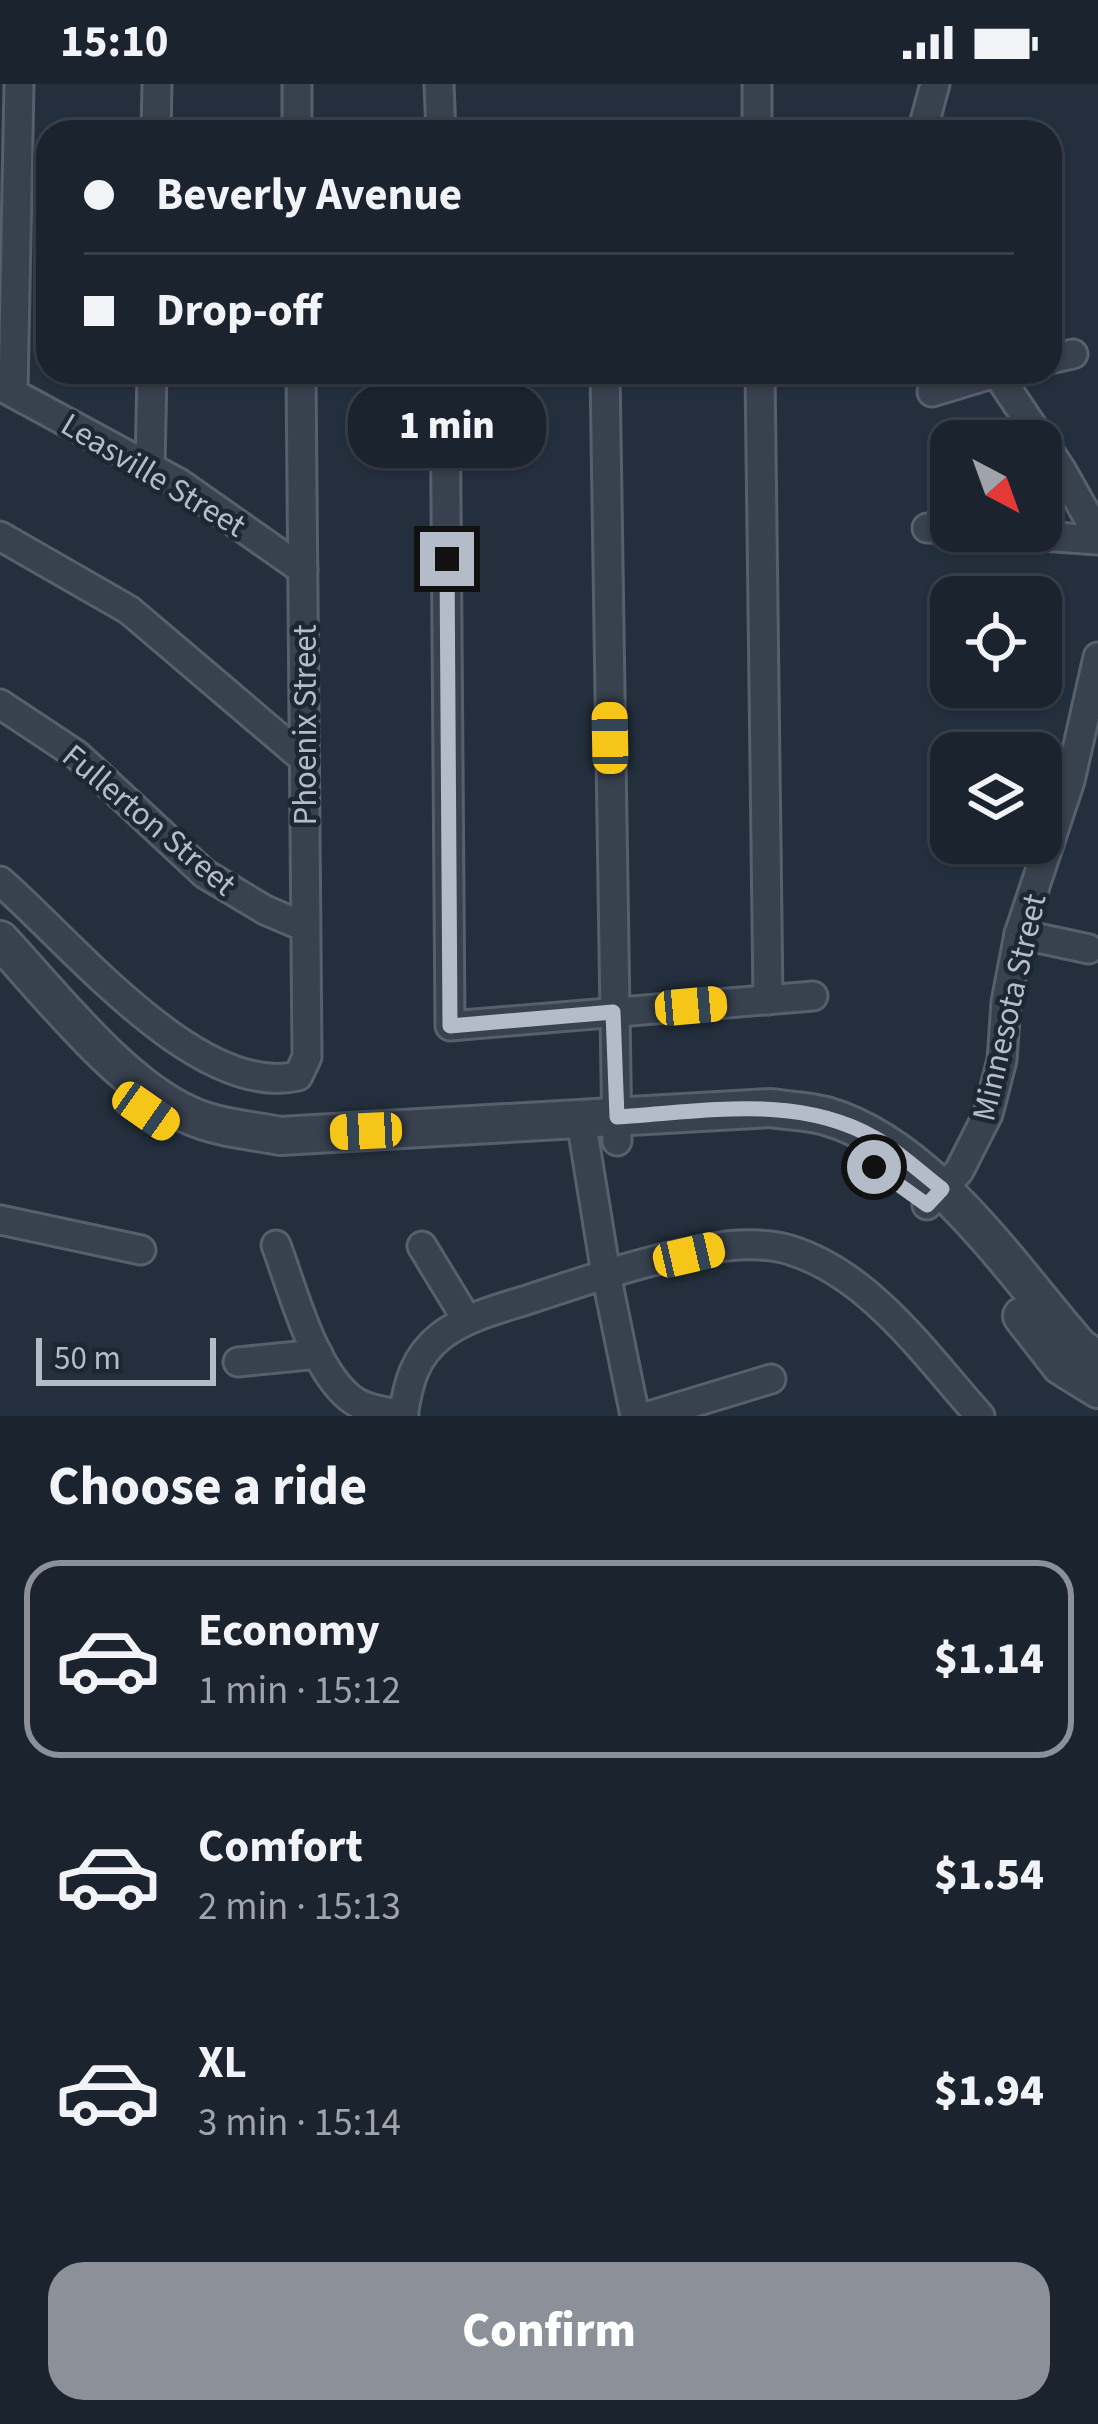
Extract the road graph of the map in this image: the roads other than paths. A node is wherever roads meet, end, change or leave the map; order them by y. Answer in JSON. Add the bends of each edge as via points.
{"nodes":[{"id":1,"x":19,"y":84,"type":"edge"},
{"id":2,"x":157,"y":84,"type":"edge"},
{"id":3,"x":297,"y":84,"type":"edge"},
{"id":4,"x":439,"y":84,"type":"edge"},
{"id":5,"x":757,"y":84,"type":"edge"},
{"id":6,"x":935,"y":84,"type":"edge"},
{"id":7,"x":156,"y":120,"type":"edge"},
{"id":8,"x":298,"y":120,"type":"edge"},
{"id":9,"x":440,"y":120,"type":"edge"},
{"id":10,"x":758,"y":120,"type":"edge"},
{"id":11,"x":925,"y":120,"type":"edge"},
{"id":12,"x":152,"y":384,"type":"edge"},
{"id":13,"x":301,"y":384,"type":"edge"},
{"id":14,"x":446,"y":384,"type":"edge"},
{"id":15,"x":605,"y":384,"type":"edge"},
{"id":16,"x":760,"y":384,"type":"edge"},
{"id":17,"x":958,"y":384,"type":"edge"},
{"id":18,"x":1005,"y":384,"type":"edge"},
{"id":19,"x":7,"y":388,"type":"edge"},
{"id":20,"x":932,"y":392,"type":"dead end"},
{"id":21,"x":150,"y":466,"type":"junction"},
{"id":22,"x":1062,"y":535,"type":"edge"},
{"id":23,"x":0,"y":536,"type":"edge"},
{"id":24,"x":1098,"y":537,"type":"edge"},
{"id":25,"x":304,"y":570,"type":"junction"},
{"id":26,"x":1098,"y":657,"type":"edge"},
{"id":27,"x":0,"y":704,"type":"edge"},
{"id":28,"x":303,"y":758,"type":"junction"},
{"id":29,"x":0,"y":881,"type":"edge"},
{"id":30,"x":304,"y":927,"type":"junction"},
{"id":31,"x":1019,"y":934,"type":"junction"},
{"id":32,"x":0,"y":940,"type":"edge"},
{"id":33,"x":1089,"y":949,"type":"dead end"},
{"id":34,"x":0,"y":973,"type":"edge"},
{"id":35,"x":813,"y":996,"type":"dead end"},
{"id":36,"x":769,"y":1000,"type":"junction"},
{"id":37,"x":613,"y":1012,"type":"junction"},
{"id":38,"x":600,"y":1130,"type":"junction"},
{"id":39,"x":935,"y":1197,"type":"junction"},
{"id":40,"x":0,"y":1220,"type":"edge"},
{"id":41,"x":276,"y":1245,"type":"dead end"},
{"id":42,"x":422,"y":1246,"type":"dead end"},
{"id":43,"x":141,"y":1250,"type":"dead end"},
{"id":44,"x":606,"y":1274,"type":"junction"},
{"id":45,"x":467,"y":1320,"type":"junction"},
{"id":46,"x":318,"y":1354,"type":"junction"},
{"id":47,"x":1098,"y":1360,"type":"edge"},
{"id":48,"x":238,"y":1362,"type":"dead end"},
{"id":49,"x":771,"y":1378,"type":"dead end"},
{"id":50,"x":1098,"y":1389,"type":"edge"},
{"id":51,"x":403,"y":1415,"type":"edge"},
{"id":52,"x":635,"y":1416,"type":"edge"},
{"id":53,"x":649,"y":1416,"type":"edge"},
{"id":54,"x":980,"y":1416,"type":"edge"}],
"edges":[{"from":1,"to":19,"type":"street"},
{"from":2,"to":7,"type":"street"},
{"from":3,"to":8,"type":"street"},
{"from":4,"to":9,"type":"street"},
{"from":5,"to":10,"type":"street"},
{"from":6,"to":11,"type":"street"},
{"from":12,"to":21,"type":"street"},
{"from":13,"to":25,"type":"street","name":"Phoenix Street"},
{"from":14,"to":37,"type":"street","via":[[450,1026]]},
{"from":15,"to":37,"type":"street"},
{"from":16,"to":36,"type":"street"},
{"from":17,"to":20,"type":"street"},
{"from":18,"to":24,"type":"street"},
{"from":19,"to":21,"type":"street","name":"Leasville Street"},
{"from":21,"to":25,"type":"street","name":"Leasville Street"},
{"from":22,"to":24,"type":"street"},
{"from":23,"to":28,"type":"street","via":[[129,610]]},
{"from":25,"to":28,"type":"street","name":"Phoenix Street"},
{"from":26,"to":31,"type":"street","name":"Minnesota Street","via":[[1070,781]]},
{"from":27,"to":30,"type":"street","name":"Fullerton Street","via":[[77,755],[206,874]]},
{"from":28,"to":30,"type":"street","name":"Phoenix Street"},
{"from":29,"to":30,"type":"street","name":"Phoenix Street","via":[[162,1032],[276,1082],[298,1076],[308,1057]]},
{"from":31,"to":33,"type":"street"},
{"from":31,"to":39,"type":"street","name":"Minnesota Street","via":[[988,1114],[971,1153]]},
{"from":32,"to":38,"type":"street","via":[[156,1098],[193,1117],[280,1136]]},
{"from":34,"to":38,"type":"street","via":[[146,1111],[187,1140],[231,1153],[280,1157]]},
{"from":35,"to":36,"type":"street"},
{"from":36,"to":37,"type":"street"},
{"from":37,"to":38,"type":"street"},
{"from":38,"to":39,"type":"street","via":[[770,1108],[827,1117],[874,1138]]},
{"from":38,"to":44,"type":"street"},
{"from":39,"to":47,"type":"street"},
{"from":39,"to":50,"type":"street","via":[[1061,1366]]},
{"from":40,"to":43,"type":"street"},
{"from":41,"to":46,"type":"street"},
{"from":42,"to":45,"type":"street"},
{"from":44,"to":45,"type":"street"},
{"from":44,"to":52,"type":"street"},
{"from":44,"to":54,"type":"street","via":[[730,1246],[786,1248],[834,1268],[886,1312]]},
{"from":45,"to":51,"type":"street","via":[[421,1356]]},
{"from":46,"to":48,"type":"street"},
{"from":46,"to":51,"type":"street","via":[[350,1398]]},
{"from":49,"to":53,"type":"street"}]}
